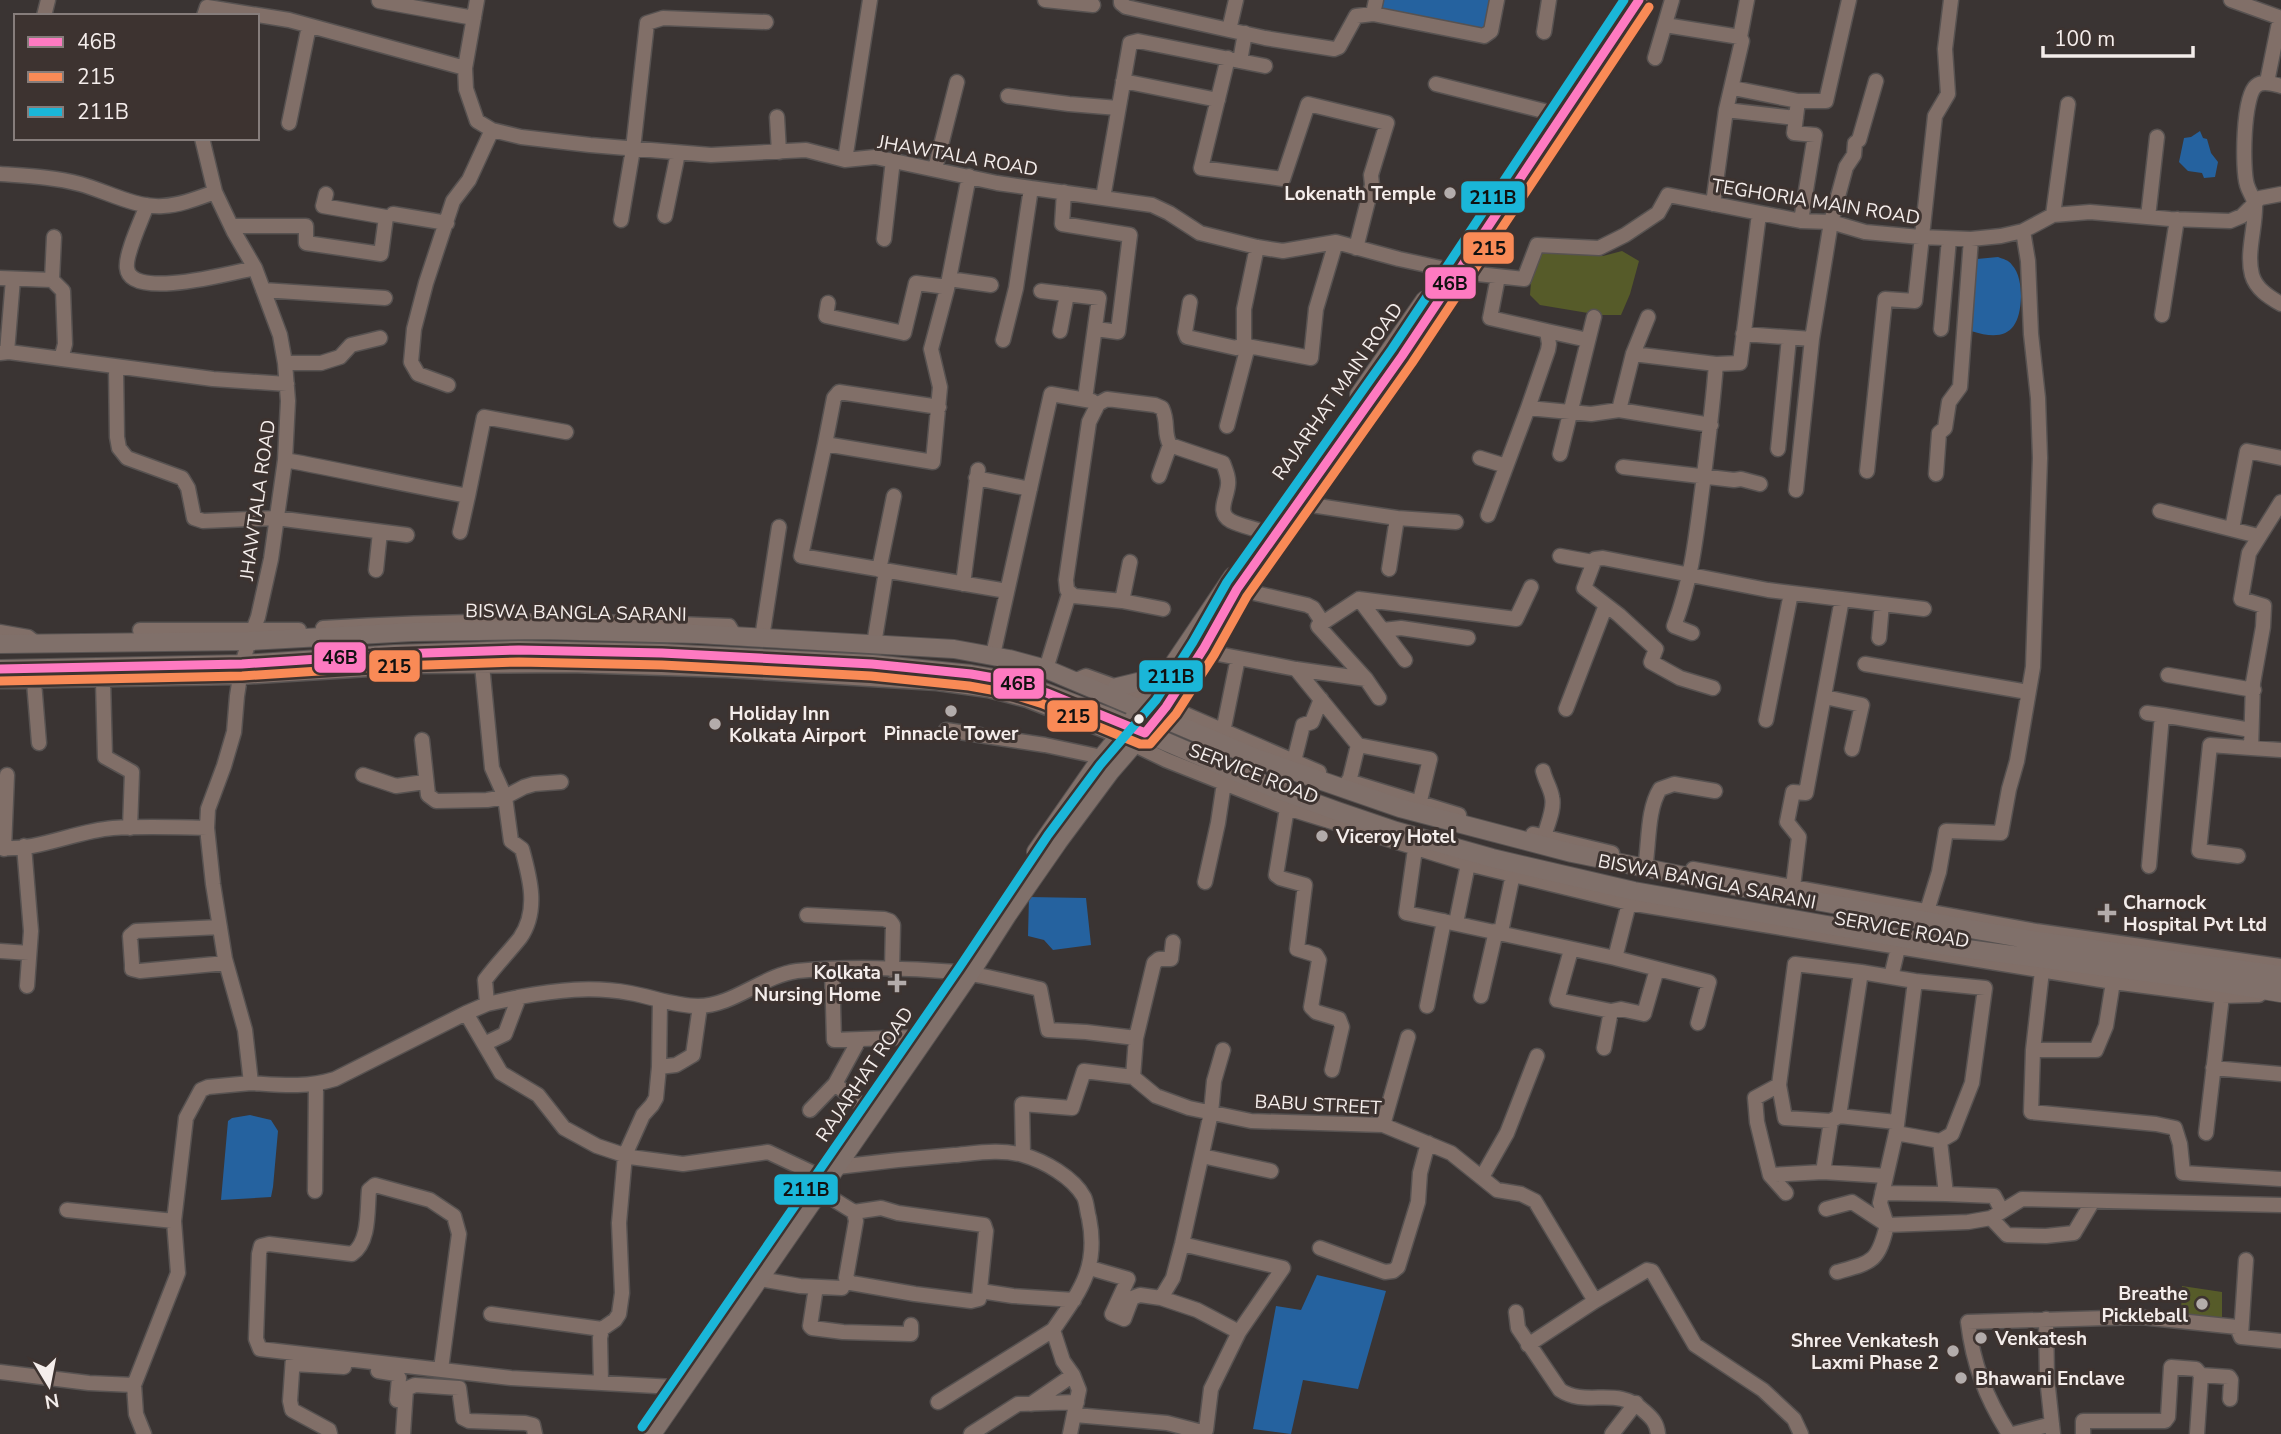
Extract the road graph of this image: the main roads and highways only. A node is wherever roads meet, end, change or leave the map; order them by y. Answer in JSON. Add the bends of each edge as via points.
{"nodes":[{"id":1,"x":1626,"y":0,"type":"edge"},
{"id":2,"x":1639,"y":0,"type":"edge"},
{"id":3,"x":1453,"y":270,"type":"junction"},
{"id":4,"x":0,"y":644,"type":"edge"},
{"id":5,"x":0,"y":669,"type":"edge"},
{"id":6,"x":1167,"y":675,"type":"junction"},
{"id":7,"x":1117,"y":687,"type":"road end"},
{"id":8,"x":1154,"y":708,"type":"junction"},
{"id":9,"x":1132,"y":735,"type":"junction"},
{"id":10,"x":964,"y":974,"type":"junction"},
{"id":11,"x":2281,"y":975,"type":"edge"},
{"id":12,"x":2281,"y":994,"type":"edge"},
{"id":13,"x":826,"y":1179,"type":"junction"},
{"id":14,"x":642,"y":1434,"type":"edge"},
{"id":15,"x":652,"y":1434,"type":"edge"}],
"edges":[{"from":1,"to":3,"type":"main road","name":"RAJARHAT MAIN ROAD"},
{"from":2,"to":3,"type":"main road","name":"RAJARHAT MAIN ROAD"},
{"from":3,"to":6,"type":"main road","name":"RAJARHAT MAIN ROAD"},
{"from":3,"to":8,"type":"main road","name":"RAJARHAT MAIN ROAD","via":[[1402,356],[1237,589],[1204,648]]},
{"from":4,"to":8,"type":"main road","name":"BISWA BANGLA SARANI","via":[[476,626],[637,627],[954,649],[1046,669]]},
{"from":5,"to":9,"type":"main road","name":"BISWA BANGLA SARANI","via":[[241,671],[395,654],[519,650],[872,664],[1011,681],[1047,693]]},
{"from":6,"to":7,"type":"main road"},
{"from":6,"to":8,"type":"main road","name":"RAJARHAT MAIN ROAD"},
{"from":8,"to":9,"type":"main road"},
{"from":8,"to":11,"type":"main road","name":"BISWA BANGLA SARANI","via":[[1256,758],[1573,849],[1739,887],[1995,929],[2038,941]]},
{"from":9,"to":10,"type":"main road","name":"RAJARHAT ROAD"},
{"from":9,"to":10,"type":"main road","name":"RAJARHAT ROAD","via":[[1102,757],[989,920]]},
{"from":9,"to":12,"type":"main road","name":"BISWA BANGLA SARANI","via":[[1396,831],[1635,899]]},
{"from":10,"to":13,"type":"main road","name":"RAJARHAT ROAD"},
{"from":10,"to":13,"type":"main road","name":"RAJARHAT ROAD","via":[[865,1108]]},
{"from":13,"to":14,"type":"main road","name":"RAJARHAT ROAD"},
{"from":13,"to":15,"type":"main road","name":"RAJARHAT ROAD"}]}
